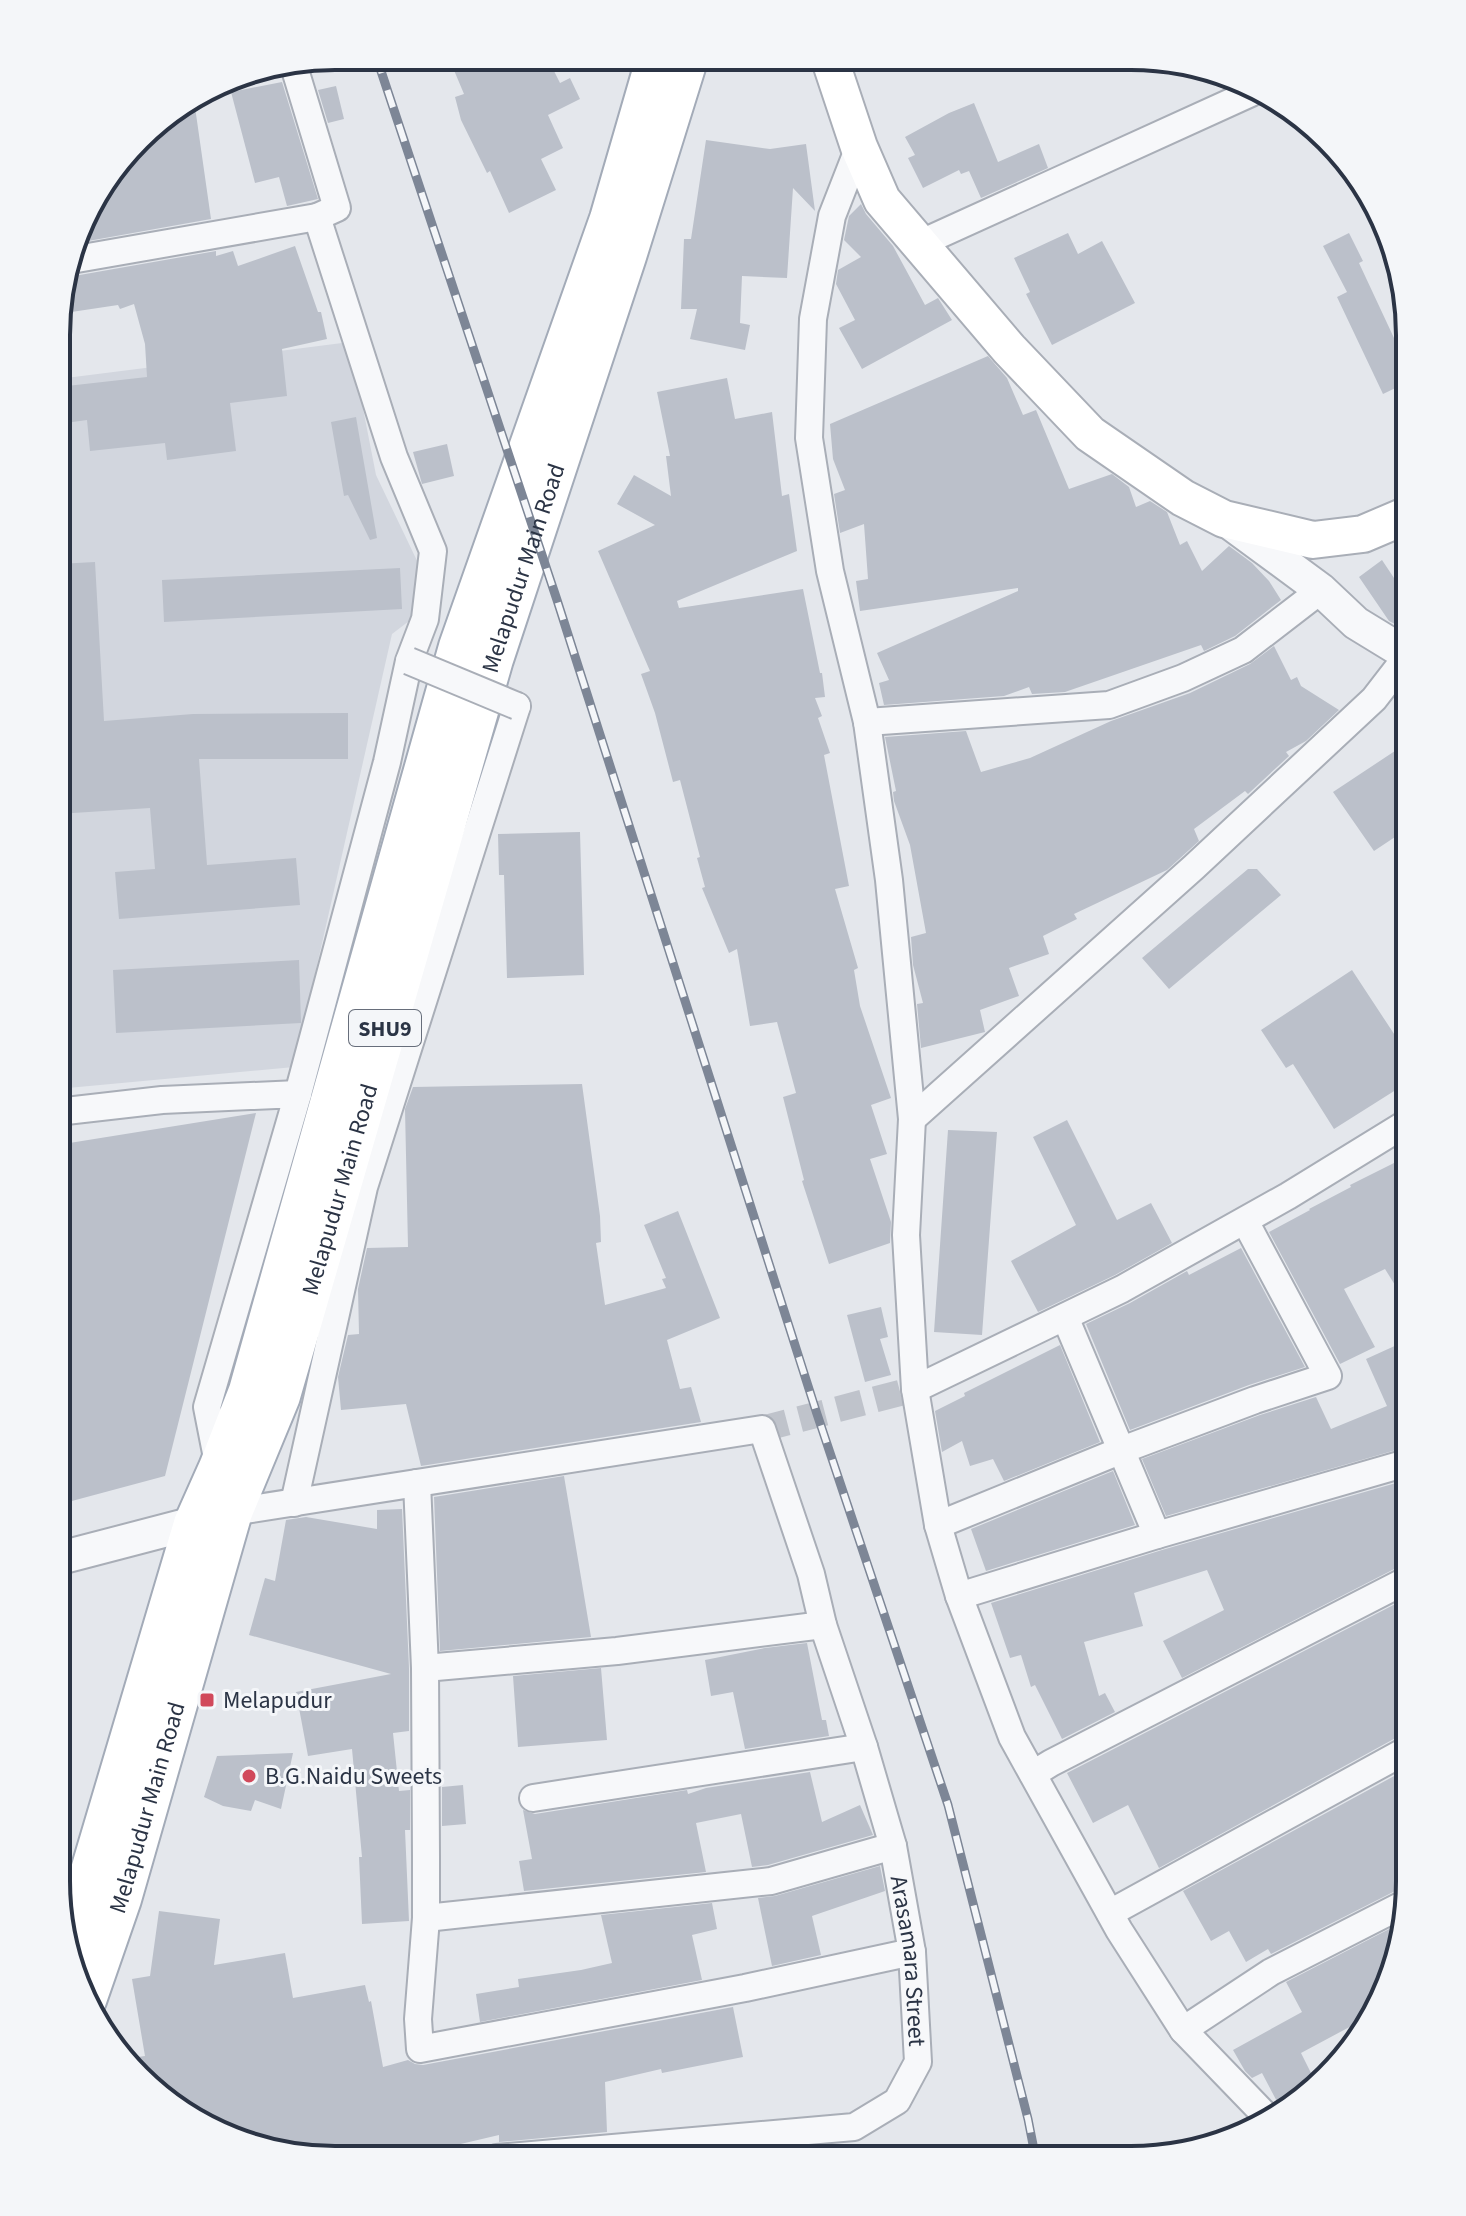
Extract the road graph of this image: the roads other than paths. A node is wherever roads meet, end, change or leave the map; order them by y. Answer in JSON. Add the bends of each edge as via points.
{"nodes":[{"id":1,"x":653,"y":70,"type":"edge"},
{"id":2,"x":684,"y":70,"type":"edge"},
{"id":3,"x":833,"y":70,"type":"edge"},
{"id":4,"x":296,"y":73,"type":"edge"},
{"id":5,"x":1244,"y":96,"type":"edge"},
{"id":6,"x":859,"y":147,"type":"junction"},
{"id":7,"x":317,"y":217,"type":"junction"},
{"id":8,"x":919,"y":244,"type":"junction"},
{"id":9,"x":82,"y":259,"type":"edge"},
{"id":10,"x":1224,"y":519,"type":"junction"},
{"id":11,"x":1396,"y":520,"type":"edge"},
{"id":12,"x":1321,"y":590,"type":"junction"},
{"id":13,"x":1396,"y":648,"type":"edge"},
{"id":14,"x":409,"y":661,"type":"junction"},
{"id":15,"x":1396,"y":672,"type":"edge"},
{"id":16,"x":867,"y":722,"type":"junction"},
{"id":17,"x":298,"y":1094,"type":"junction"},
{"id":18,"x":70,"y":1111,"type":"edge"},
{"id":19,"x":912,"y":1119,"type":"junction"},
{"id":20,"x":1395,"y":1130,"type":"edge"},
{"id":21,"x":1245,"y":1221,"type":"junction"},
{"id":22,"x":1065,"y":1317,"type":"junction"},
{"id":23,"x":915,"y":1389,"type":"junction"},
{"id":24,"x":1122,"y":1450,"type":"junction"},
{"id":25,"x":1395,"y":1466,"type":"edge"},
{"id":26,"x":219,"y":1468,"type":"junction"},
{"id":27,"x":417,"y":1483,"type":"junction"},
{"id":28,"x":294,"y":1503,"type":"junction"},
{"id":29,"x":232,"y":1512,"type":"junction"},
{"id":30,"x":194,"y":1524,"type":"junction"},
{"id":31,"x":938,"y":1525,"type":"junction"},
{"id":32,"x":1157,"y":1535,"type":"junction"},
{"id":33,"x":70,"y":1555,"type":"edge"},
{"id":34,"x":1395,"y":1586,"type":"edge"},
{"id":35,"x":959,"y":1596,"type":"junction"},
{"id":36,"x":823,"y":1625,"type":"junction"},
{"id":37,"x":425,"y":1668,"type":"junction"},
{"id":38,"x":864,"y":1747,"type":"junction"},
{"id":39,"x":1395,"y":1757,"type":"edge"},
{"id":40,"x":1033,"y":1774,"type":"junction"},
{"id":41,"x":533,"y":1798,"type":"dead end"},
{"id":42,"x":893,"y":1846,"type":"junction"},
{"id":43,"x":1394,"y":1909,"type":"edge"},
{"id":44,"x":1110,"y":1913,"type":"junction"},
{"id":45,"x":426,"y":1918,"type":"junction"},
{"id":46,"x":74,"y":1928,"type":"edge"},
{"id":47,"x":912,"y":1952,"type":"junction"},
{"id":48,"x":91,"y":1985,"type":"edge"},
{"id":49,"x":1183,"y":2030,"type":"junction"},
{"id":50,"x":1261,"y":2111,"type":"edge"},
{"id":51,"x":635,"y":2146,"type":"edge"}],
"edges":[{"from":1,"to":26,"type":"main road","name":"Melapudur Main Road","number":"SHU9","via":[[610,219],[459,647],[249,1391]]},
{"from":2,"to":29,"type":"main road","name":"Melapudur Main Road","number":"SHU9","via":[[493,659],[280,1396]]},
{"from":3,"to":6,"type":"main road"},
{"from":4,"to":7,"type":"street","via":[[337,208]]},
{"from":5,"to":8,"type":"street"},
{"from":6,"to":8,"type":"main road","via":[[882,200]]},
{"from":6,"to":16,"type":"street","via":[[832,216],[813,319],[809,438],[830,571]]},
{"from":7,"to":9,"type":"street"},
{"from":7,"to":14,"type":"street","via":[[394,457],[433,551],[425,619]]},
{"from":8,"to":10,"type":"main road","via":[[1090,434],[1183,498]]},
{"from":10,"to":11,"type":"main road","via":[[1313,540],[1363,534]]},
{"from":10,"to":12,"type":"street"},
{"from":12,"to":13,"type":"street","via":[[1356,623]]},
{"from":12,"to":16,"type":"street","via":[[1243,650],[1109,705]]},
{"from":14,"to":17,"type":"street"},
{"from":14,"to":28,"type":"street","bridge":true,"via":[[517,706],[364,1187]]},
{"from":15,"to":19,"type":"street","via":[[1206,857]]},
{"from":16,"to":19,"type":"street","via":[[889,880]]},
{"from":17,"to":18,"type":"street"},
{"from":17,"to":26,"type":"street","via":[[207,1407]]},
{"from":19,"to":23,"type":"street","via":[[906,1235]]},
{"from":20,"to":21,"type":"street"},
{"from":21,"to":22,"type":"street"},
{"from":21,"to":24,"type":"street","via":[[1328,1376]]},
{"from":22,"to":23,"type":"street"},
{"from":22,"to":24,"type":"street"},
{"from":23,"to":31,"type":"street"},
{"from":24,"to":31,"type":"street"},
{"from":24,"to":32,"type":"street"},
{"from":25,"to":32,"type":"street"},
{"from":26,"to":30,"type":"main road","name":"Melapudur Main Road","number":"SHU9"},
{"from":27,"to":28,"type":"street"},
{"from":27,"to":36,"type":"street","name":"Arasamara Street","via":[[762,1429]]},
{"from":27,"to":37,"type":"street"},
{"from":28,"to":29,"type":"street"},
{"from":29,"to":30,"type":"street"},
{"from":29,"to":48,"type":"main road","name":"Melapudur Main Road","number":"SHU9","via":[[121,1899]]},
{"from":30,"to":33,"type":"street"},
{"from":30,"to":46,"type":"main road","name":"Melapudur Main Road","number":"SHU9"},
{"from":31,"to":35,"type":"street"},
{"from":32,"to":35,"type":"street"},
{"from":34,"to":40,"type":"street"},
{"from":35,"to":40,"type":"street","via":[[1012,1737]]},
{"from":36,"to":37,"type":"street"},
{"from":36,"to":38,"type":"street","name":"Arasamara Street"},
{"from":37,"to":45,"type":"street"},
{"from":38,"to":41,"type":"street"},
{"from":38,"to":42,"type":"street","name":"Arasamara Street"},
{"from":39,"to":44,"type":"street"},
{"from":40,"to":44,"type":"street"},
{"from":42,"to":45,"type":"street","via":[[771,1881]]},
{"from":42,"to":47,"type":"street","name":"Arasamara Street"},
{"from":43,"to":49,"type":"street","via":[[1271,1972]]},
{"from":44,"to":49,"type":"street"},
{"from":45,"to":47,"type":"street","via":[[420,2049]]},
{"from":47,"to":51,"type":"street","name":"Arasamara Street","via":[[918,2062],[897,2101],[854,2127]]},
{"from":49,"to":50,"type":"street"}]}
